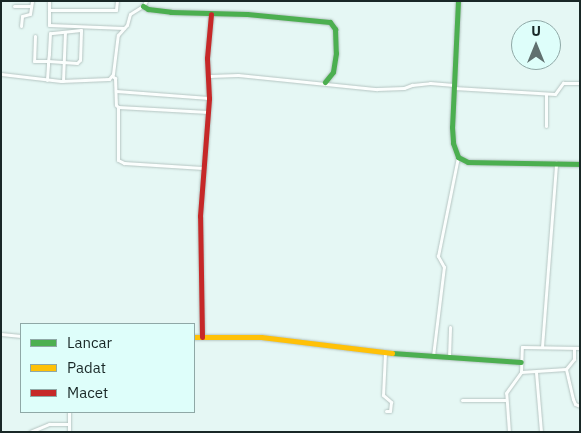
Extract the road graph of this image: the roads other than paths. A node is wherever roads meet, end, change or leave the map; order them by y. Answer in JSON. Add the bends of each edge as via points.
{"nodes":[{"id":1,"x":32,"y":1,"type":"edge"},
{"id":2,"x":49,"y":1,"type":"edge"},
{"id":3,"x":117,"y":1,"type":"edge"},
{"id":4,"x":458,"y":1,"type":"edge"},
{"id":5,"x":145,"y":4,"type":"edge"},
{"id":6,"x":14,"y":6,"type":"dead end"},
{"id":7,"x":31,"y":6,"type":"junction"},
{"id":8,"x":49,"y":10,"type":"junction"},
{"id":9,"x":210,"y":14,"type":"junction"},
{"id":10,"x":21,"y":26,"type":"dead end"},
{"id":11,"x":125,"y":28,"type":"junction"},
{"id":12,"x":65,"y":32,"type":"junction"},
{"id":13,"x":35,"y":36,"type":"dead end"},
{"id":14,"x":48,"y":61,"type":"junction"},
{"id":15,"x":64,"y":62,"type":"junction"},
{"id":16,"x":1,"y":74,"type":"edge"},
{"id":17,"x":112,"y":76,"type":"junction"},
{"id":18,"x":209,"y":76,"type":"junction"},
{"id":19,"x":47,"y":80,"type":"junction"},
{"id":20,"x":63,"y":81,"type":"junction"},
{"id":21,"x":325,"y":82,"type":"junction"},
{"id":22,"x":580,"y":83,"type":"edge"},
{"id":23,"x":454,"y":86,"type":"junction"},
{"id":24,"x":116,"y":91,"type":"junction"},
{"id":25,"x":546,"y":94,"type":"junction"},
{"id":26,"x":208,"y":98,"type":"junction"},
{"id":27,"x":118,"y":107,"type":"junction"},
{"id":28,"x":208,"y":112,"type":"junction"},
{"id":29,"x":546,"y":126,"type":"dead end"},
{"id":30,"x":458,"y":157,"type":"junction"},
{"id":31,"x":556,"y":163,"type":"junction"},
{"id":32,"x":580,"y":164,"type":"edge"},
{"id":33,"x":203,"y":168,"type":"junction"},
{"id":34,"x":450,"y":326,"type":"dead end"},
{"id":35,"x":1,"y":334,"type":"edge"},
{"id":36,"x":20,"y":336,"type":"edge"},
{"id":37,"x":195,"y":337,"type":"edge"},
{"id":38,"x":202,"y":337,"type":"junction"},
{"id":39,"x":542,"y":347,"type":"junction"},
{"id":40,"x":574,"y":348,"type":"junction"},
{"id":41,"x":580,"y":348,"type":"edge"},
{"id":42,"x":385,"y":352,"type":"junction"},
{"id":43,"x":432,"y":356,"type":"junction"},
{"id":44,"x":449,"y":358,"type":"junction"},
{"id":45,"x":521,"y":362,"type":"junction"},
{"id":46,"x":566,"y":369,"type":"junction"},
{"id":47,"x":521,"y":372,"type":"junction"},
{"id":48,"x":536,"y":372,"type":"junction"},
{"id":49,"x":462,"y":400,"type":"dead end"},
{"id":50,"x":506,"y":400,"type":"junction"},
{"id":51,"x":580,"y":406,"type":"edge"},
{"id":52,"x":386,"y":411,"type":"dead end"},
{"id":53,"x":69,"y":413,"type":"edge"},
{"id":54,"x":69,"y":424,"type":"junction"},
{"id":55,"x":30,"y":432,"type":"edge"},
{"id":56,"x":69,"y":432,"type":"edge"},
{"id":57,"x":509,"y":432,"type":"edge"},
{"id":58,"x":541,"y":432,"type":"edge"}],
"edges":[{"from":1,"to":7,"type":"street"},
{"from":2,"to":8,"type":"street"},
{"from":3,"to":8,"type":"street","via":[[116,10]]},
{"from":4,"to":23,"type":"street"},
{"from":5,"to":9,"type":"street","via":[[154,10]]},
{"from":5,"to":11,"type":"street","via":[[130,14]]},
{"from":6,"to":7,"type":"street"},
{"from":7,"to":10,"type":"street","via":[[30,14],[22,16]]},
{"from":8,"to":11,"type":"street","via":[[49,25]]},
{"from":9,"to":18,"type":"street"},
{"from":9,"to":21,"type":"street","via":[[247,14],[332,24],[336,53],[333,72]]},
{"from":11,"to":17,"type":"street","via":[[118,35]]},
{"from":12,"to":14,"type":"street","via":[[50,33]]},
{"from":12,"to":15,"type":"street"},
{"from":12,"to":15,"type":"street","via":[[81,30],[79,62]]},
{"from":13,"to":14,"type":"street","via":[[33,60]]},
{"from":14,"to":15,"type":"street"},
{"from":14,"to":19,"type":"street"},
{"from":15,"to":20,"type":"street"},
{"from":16,"to":19,"type":"street"},
{"from":17,"to":20,"type":"street","via":[[108,80]]},
{"from":17,"to":24,"type":"street"},
{"from":18,"to":21,"type":"street"},
{"from":18,"to":26,"type":"street"},
{"from":19,"to":20,"type":"street"},
{"from":21,"to":23,"type":"street","via":[[377,89],[430,83]]},
{"from":22,"to":25,"type":"street","via":[[563,82],[557,93]]},
{"from":23,"to":25,"type":"street"},
{"from":23,"to":30,"type":"street","via":[[452,140]]},
{"from":24,"to":26,"type":"street"},
{"from":24,"to":27,"type":"street"},
{"from":25,"to":29,"type":"street"},
{"from":26,"to":28,"type":"street"},
{"from":27,"to":28,"type":"street"},
{"from":27,"to":33,"type":"street","via":[[118,160]]},
{"from":28,"to":33,"type":"street"},
{"from":30,"to":31,"type":"street","via":[[468,162]]},
{"from":30,"to":43,"type":"street","via":[[438,256],[444,266]]},
{"from":31,"to":32,"type":"street"},
{"from":31,"to":39,"type":"street"},
{"from":33,"to":38,"type":"street","via":[[199,237]]},
{"from":34,"to":44,"type":"street"},
{"from":35,"to":36,"type":"street"},
{"from":37,"to":38,"type":"street"},
{"from":38,"to":42,"type":"street","via":[[261,337]]},
{"from":39,"to":40,"type":"street"},
{"from":39,"to":45,"type":"street","via":[[522,347]]},
{"from":40,"to":41,"type":"street"},
{"from":40,"to":46,"type":"street","via":[[574,359]]},
{"from":42,"to":43,"type":"street"},
{"from":42,"to":52,"type":"street","via":[[383,395],[391,402],[390,411]]},
{"from":43,"to":44,"type":"street"},
{"from":44,"to":45,"type":"street"},
{"from":45,"to":47,"type":"street"},
{"from":46,"to":48,"type":"street"},
{"from":46,"to":51,"type":"street","via":[[572,399]]},
{"from":47,"to":48,"type":"street"},
{"from":47,"to":50,"type":"street","via":[[508,389]]},
{"from":48,"to":58,"type":"street"},
{"from":49,"to":50,"type":"street"},
{"from":50,"to":57,"type":"street"},
{"from":53,"to":54,"type":"street"},
{"from":54,"to":55,"type":"street","via":[[49,424]]},
{"from":54,"to":56,"type":"street"}]}
